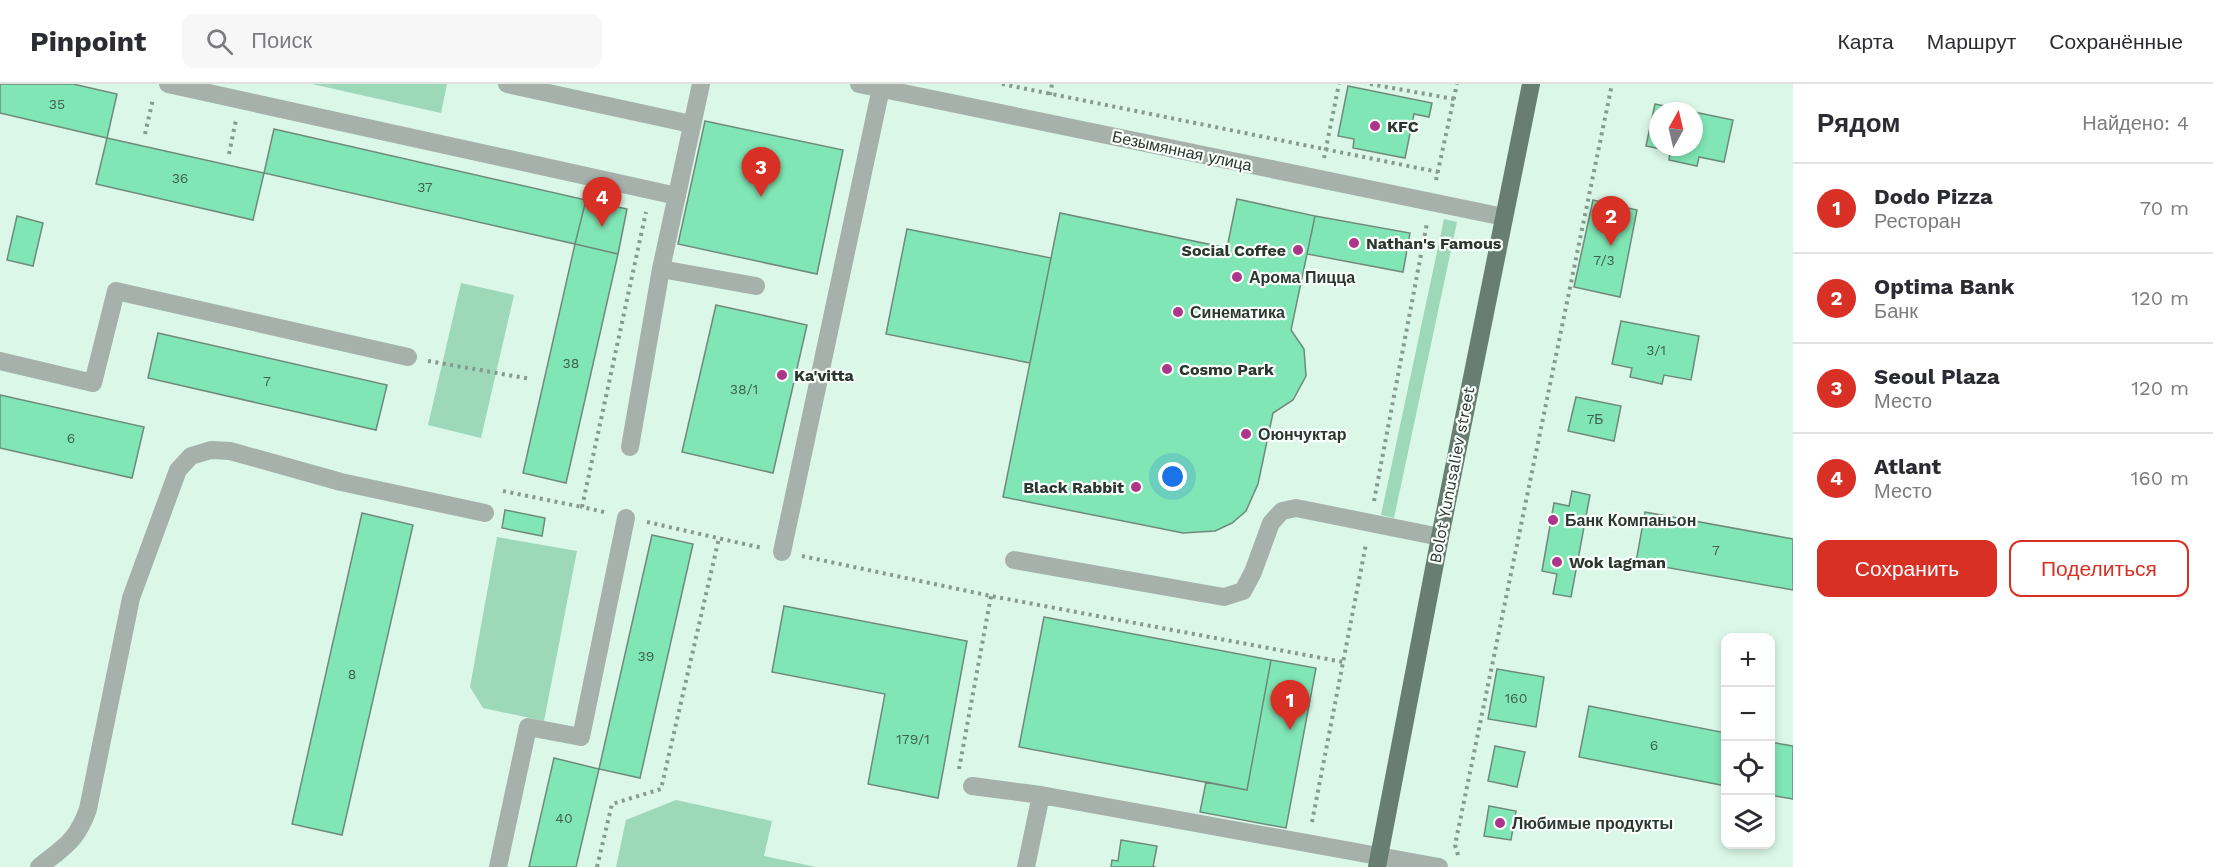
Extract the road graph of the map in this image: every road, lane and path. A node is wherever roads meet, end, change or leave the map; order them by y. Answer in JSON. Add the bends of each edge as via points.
{"nodes":[{"id":1,"x":507,"y":84,"type":"edge"},
{"id":2,"x":701,"y":84,"type":"edge"},
{"id":3,"x":860,"y":84,"type":"edge"},
{"id":4,"x":1002,"y":84,"type":"edge"},
{"id":5,"x":1339,"y":84,"type":"edge"},
{"id":6,"x":1370,"y":84,"type":"edge"},
{"id":7,"x":1457,"y":84,"type":"edge"},
{"id":8,"x":1531,"y":84,"type":"edge"},
{"id":9,"x":1612,"y":84,"type":"edge"},
{"id":10,"x":881,"y":88,"type":"junction"},
{"id":11,"x":161,"y":89,"type":"edge"},
{"id":12,"x":1454,"y":99,"type":"junction"},
{"id":13,"x":240,"y":100,"type":"junction"},
{"id":14,"x":691,"y":124,"type":"junction"},
{"id":15,"x":145,"y":134,"type":"dead end"},
{"id":16,"x":1326,"y":150,"type":"junction"},
{"id":17,"x":229,"y":154,"type":"dead end"},
{"id":18,"x":1438,"y":172,"type":"junction"},
{"id":19,"x":1320,"y":179,"type":"junction"},
{"id":20,"x":651,"y":190,"type":"junction"},
{"id":21,"x":677,"y":196,"type":"junction"},
{"id":22,"x":1431,"y":202,"type":"junction"},
{"id":23,"x":1504,"y":217,"type":"junction"},
{"id":24,"x":661,"y":269,"type":"junction"},
{"id":25,"x":756,"y":286,"type":"dead end"},
{"id":26,"x":408,"y":357,"type":"joint"},
{"id":27,"x":0,"y":362,"type":"edge"},
{"id":28,"x":531,"y":379,"type":"dead end"},
{"id":29,"x":630,"y":447,"type":"dead end"},
{"id":30,"x":503,"y":491,"type":"dead end"},
{"id":31,"x":582,"y":507,"type":"junction"},
{"id":32,"x":484,"y":513,"type":"dead end"},
{"id":33,"x":626,"y":518,"type":"junction"},
{"id":34,"x":1370,"y":522,"type":"junction"},
{"id":35,"x":1440,"y":537,"type":"junction"},
{"id":36,"x":719,"y":538,"type":"junction"},
{"id":37,"x":782,"y":552,"type":"junction"},
{"id":38,"x":1014,"y":560,"type":"dead end"},
{"id":39,"x":992,"y":596,"type":"junction"},
{"id":40,"x":1343,"y":662,"type":"junction"},
{"id":41,"x":972,"y":786,"type":"joint"},
{"id":42,"x":1041,"y":795,"type":"junction"},
{"id":43,"x":1308,"y":844,"type":"junction"},
{"id":44,"x":1458,"y":856,"type":"dead end"},
{"id":45,"x":1378,"y":861,"type":"edge"},
{"id":46,"x":39,"y":867,"type":"edge"},
{"id":47,"x":498,"y":867,"type":"edge"},
{"id":48,"x":597,"y":867,"type":"edge"},
{"id":49,"x":1026,"y":867,"type":"edge"},
{"id":50,"x":1439,"y":867,"type":"edge"}],
"edges":[{"from":1,"to":14,"type":"street"},
{"from":2,"to":14,"type":"street"},
{"from":3,"to":10,"type":"street","name":"Безымянная улица"},
{"from":4,"to":16,"type":"path"},
{"from":5,"to":16,"type":"path"},
{"from":6,"to":12,"type":"path"},
{"from":7,"to":12,"type":"path"},
{"from":8,"to":23,"type":"main road","name":"Bolot Yunusaliev street"},
{"from":9,"to":44,"type":"path","via":[[1455,844]]},
{"from":10,"to":19,"type":"street","name":"Безымянная улица"},
{"from":10,"to":37,"type":"street"},
{"from":11,"to":13,"type":"street"},
{"from":11,"to":15,"type":"path"},
{"from":12,"to":18,"type":"path"},
{"from":13,"to":17,"type":"path"},
{"from":13,"to":20,"type":"street"},
{"from":14,"to":21,"type":"street"},
{"from":16,"to":18,"type":"path"},
{"from":16,"to":19,"type":"path"},
{"from":18,"to":22,"type":"path"},
{"from":19,"to":22,"type":"street","name":"Безымянная улица"},
{"from":20,"to":21,"type":"street"},
{"from":20,"to":31,"type":"path"},
{"from":21,"to":24,"type":"street"},
{"from":22,"to":23,"type":"street","name":"Безымянная улица"},
{"from":22,"to":34,"type":"path"},
{"from":23,"to":35,"type":"main road","name":"Bolot Yunusaliev street"},
{"from":24,"to":25,"type":"street"},
{"from":24,"to":29,"type":"street"},
{"from":26,"to":27,"type":"street","via":[[116,291],[93,383]]},
{"from":26,"to":28,"type":"path"},
{"from":30,"to":31,"type":"path"},
{"from":31,"to":33,"type":"path"},
{"from":32,"to":46,"type":"street","via":[[341,482],[230,451],[211,450],[191,456],[178,470],[131,598],[81,828]]},
{"from":33,"to":36,"type":"path"},
{"from":33,"to":47,"type":"street","via":[[581,737],[528,727]]},
{"from":34,"to":35,"type":"street"},
{"from":34,"to":38,"type":"street","via":[[1296,508],[1282,511],[1271,523],[1243,591],[1224,597]]},
{"from":34,"to":40,"type":"path"},
{"from":35,"to":45,"type":"main road","name":"Bolot Yunusaliev street"},
{"from":36,"to":37,"type":"path"},
{"from":36,"to":48,"type":"path","via":[[661,789],[612,804]]},
{"from":37,"to":39,"type":"path"},
{"from":39,"to":40,"type":"path"},
{"from":39,"to":41,"type":"path","via":[[956,783]]},
{"from":40,"to":43,"type":"path"},
{"from":41,"to":42,"type":"street"},
{"from":42,"to":43,"type":"street"},
{"from":42,"to":49,"type":"street"},
{"from":43,"to":45,"type":"street"},
{"from":45,"to":50,"type":"street"}]}
